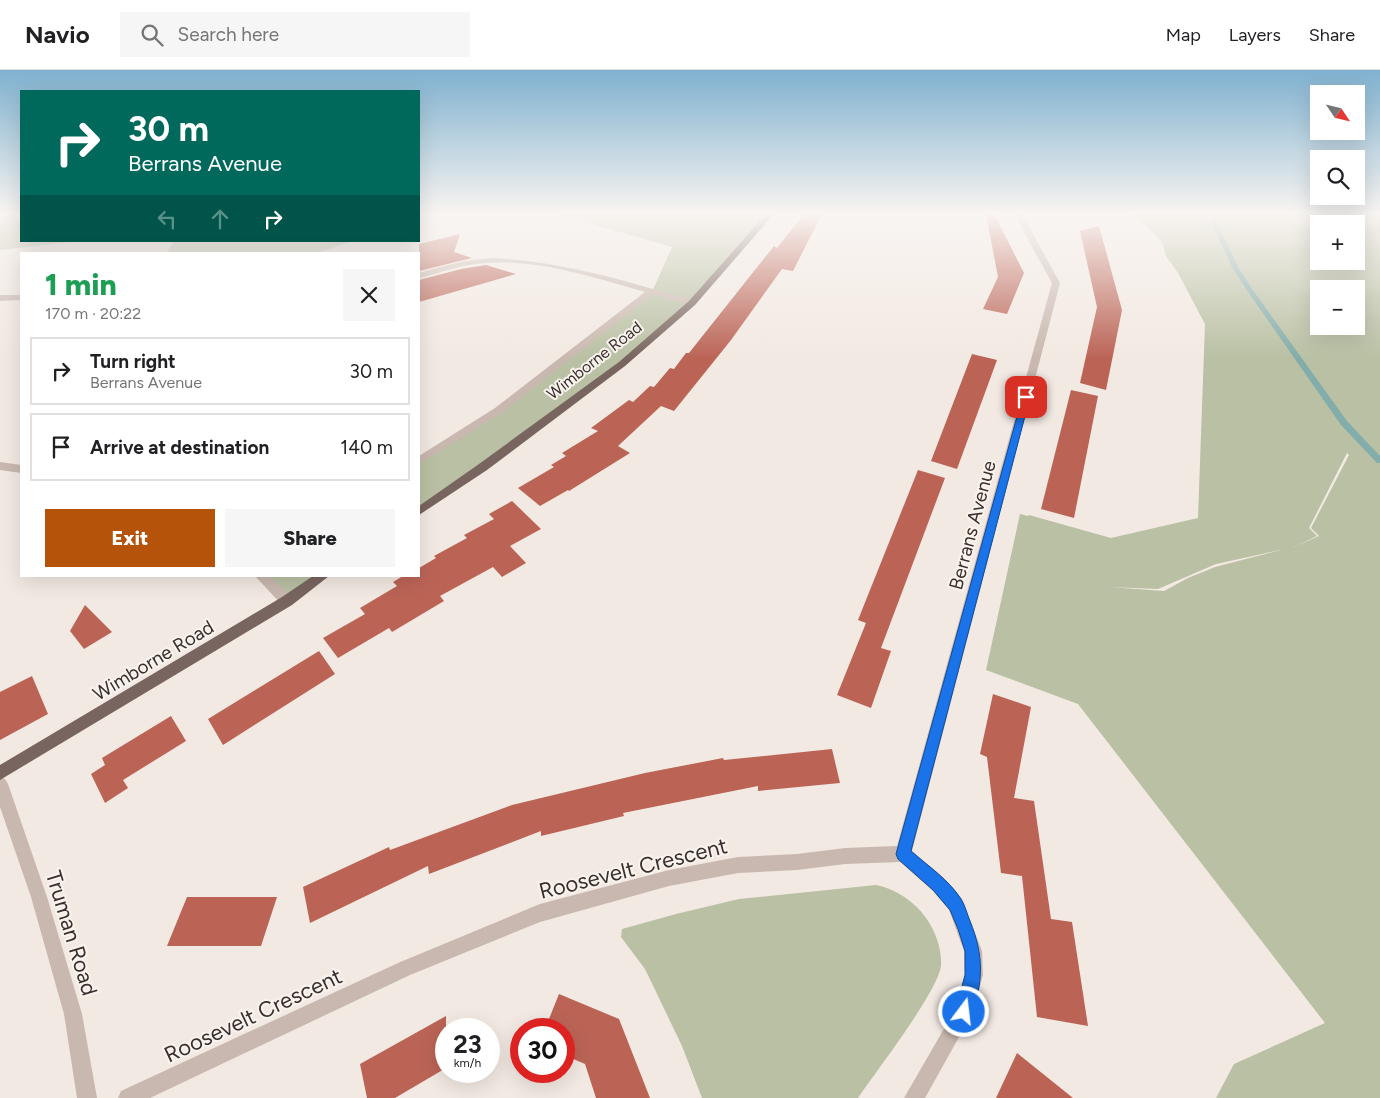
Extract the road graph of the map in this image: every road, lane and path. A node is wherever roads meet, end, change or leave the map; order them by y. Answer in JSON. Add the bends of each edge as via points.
{"nodes":[{"id":1,"x":480,"y":262,"type":"edge"},
{"id":2,"x":510,"y":262,"type":"edge"},
{"id":3,"x":728,"y":262,"type":"edge"},
{"id":4,"x":1044,"y":262,"type":"edge"},
{"id":5,"x":420,"y":276,"type":"edge"},
{"id":6,"x":652,"y":292,"type":"junction"},
{"id":7,"x":0,"y":298,"type":"edge"},
{"id":8,"x":20,"y":298,"type":"edge"},
{"id":9,"x":692,"y":303,"type":"junction"},
{"id":10,"x":420,"y":460,"type":"edge"},
{"id":11,"x":0,"y":466,"type":"edge"},
{"id":12,"x":20,"y":469,"type":"edge"},
{"id":13,"x":420,"y":510,"type":"edge"},
{"id":14,"x":262,"y":577,"type":"edge"},
{"id":15,"x":322,"y":577,"type":"edge"},
{"id":16,"x":287,"y":601,"type":"junction"},
{"id":17,"x":0,"y":773,"type":"edge"},
{"id":18,"x":0,"y":784,"type":"edge"},
{"id":19,"x":903,"y":854,"type":"junction"},
{"id":20,"x":87,"y":1098,"type":"edge"},
{"id":21,"x":128,"y":1098,"type":"edge"},
{"id":22,"x":914,"y":1098,"type":"edge"}],
"edges":[{"from":1,"to":5,"type":"street","via":[[441,268]]},
{"from":2,"to":6,"type":"street","via":[[553,267]]},
{"from":3,"to":9,"type":"main road","name":"Wimborne Road"},
{"from":4,"to":19,"type":"street","name":"Berrans Avenue","via":[[1056,283]]},
{"from":6,"to":9,"type":"street"},
{"from":6,"to":10,"type":"street","name":"Wimborne Road","via":[[499,410]]},
{"from":7,"to":8,"type":"street"},
{"from":9,"to":13,"type":"main road","name":"Wimborne Road","via":[[622,364]]},
{"from":11,"to":12,"type":"street"},
{"from":14,"to":16,"type":"street"},
{"from":15,"to":16,"type":"main road","name":"Wimborne Road"},
{"from":16,"to":17,"type":"main road","name":"Wimborne Road"},
{"from":18,"to":20,"type":"street","name":"Truman Road","via":[[39,897],[73,1014]]},
{"from":19,"to":21,"type":"street","name":"Roosevelt Crescent","via":[[738,865],[669,878],[540,913],[404,969]]},
{"from":19,"to":22,"type":"street","via":[[939,885],[956,905],[973,951],[974,975],[964,1012]]}]}
